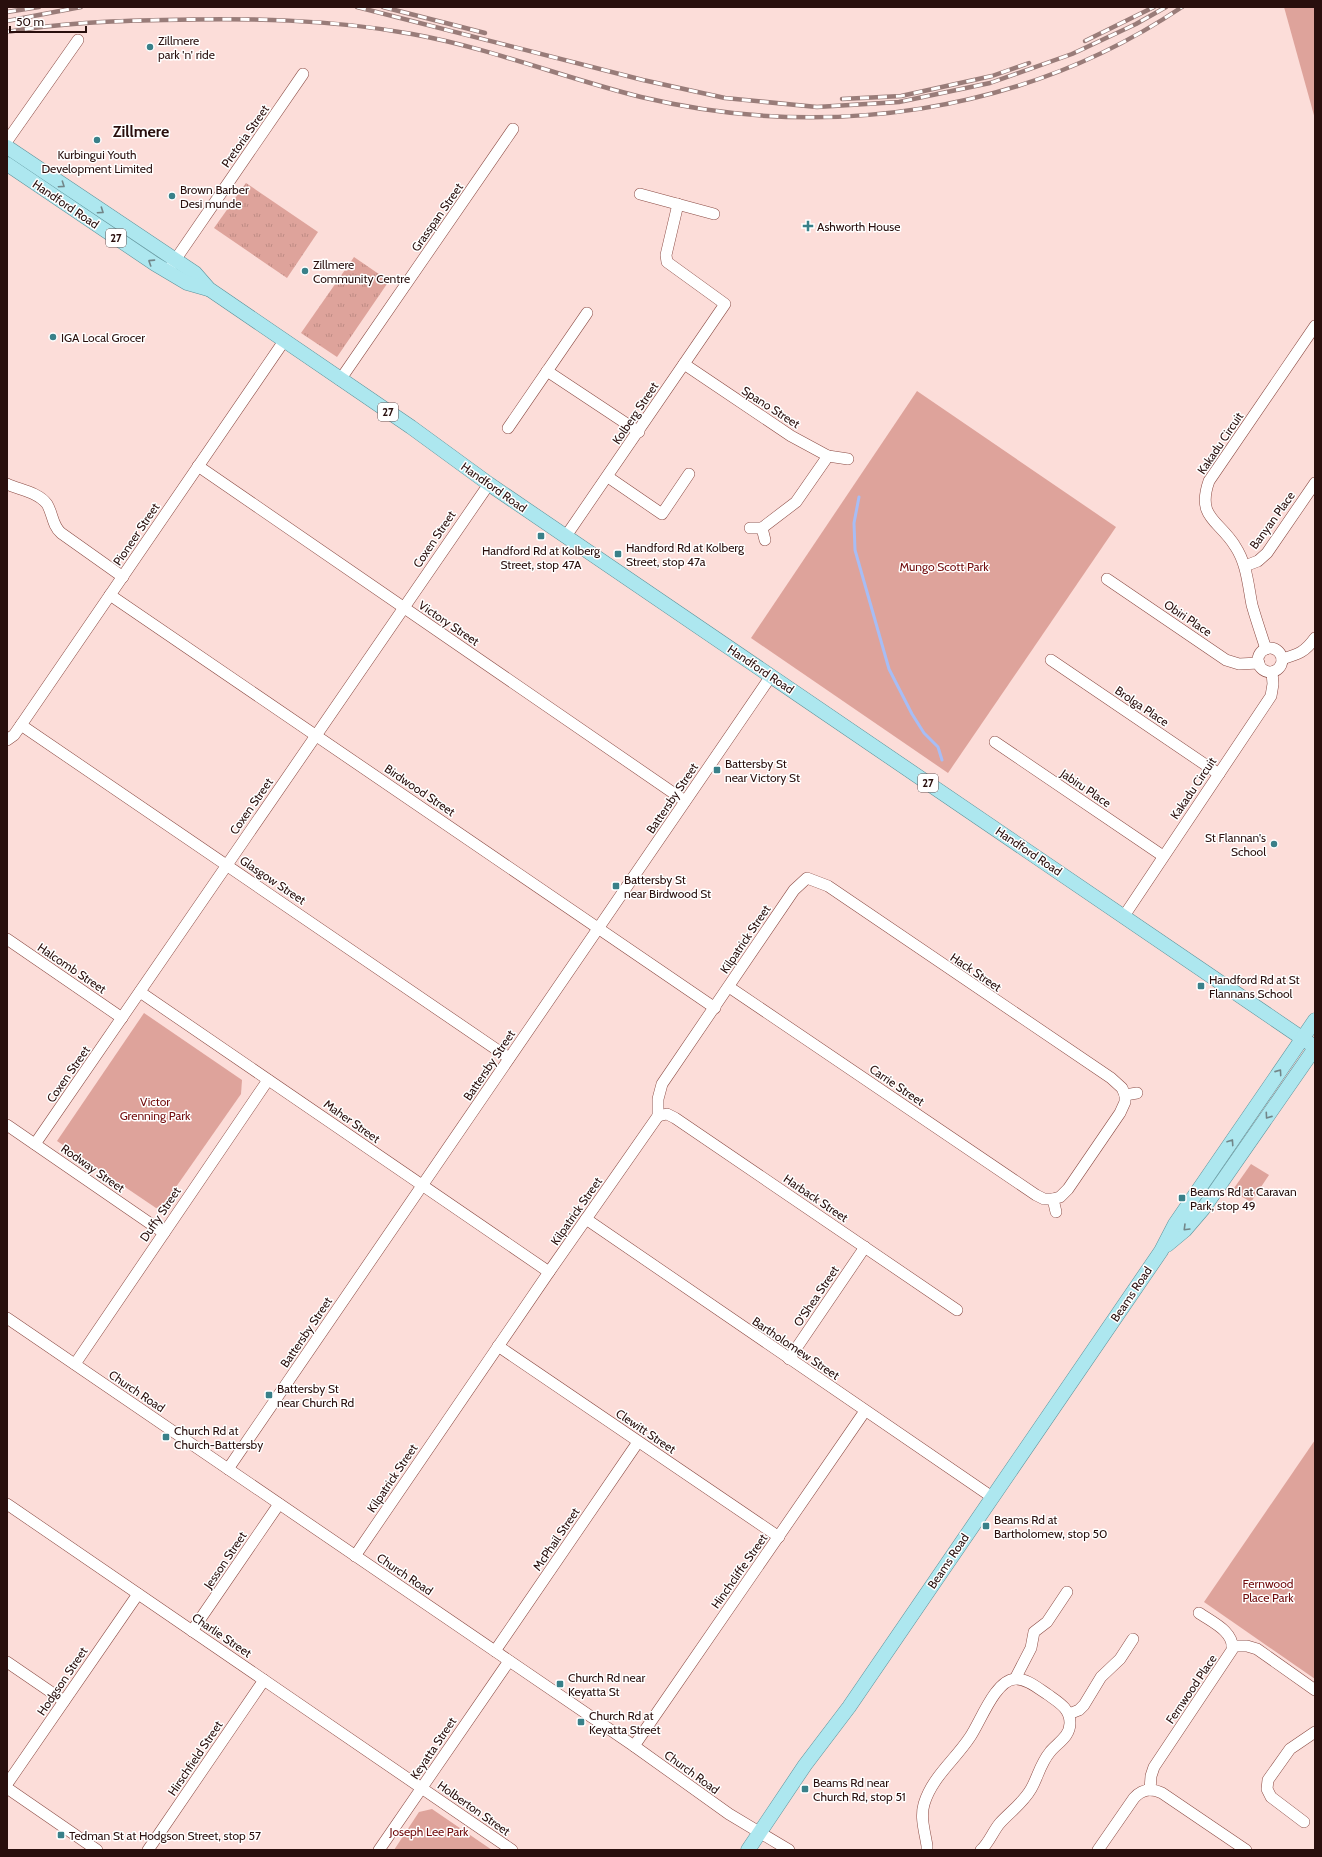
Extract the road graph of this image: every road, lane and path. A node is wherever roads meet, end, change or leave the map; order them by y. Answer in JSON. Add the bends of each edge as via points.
{"nodes":[{"id":1,"x":78,"y":40,"type":"dead end"},
{"id":2,"x":303,"y":74,"type":"dead end"},
{"id":3,"x":513,"y":129,"type":"dead end"},
{"id":4,"x":7,"y":141,"type":"edge"},
{"id":5,"x":7,"y":147,"type":"edge"},
{"id":6,"x":7,"y":164,"type":"edge"},
{"id":7,"x":640,"y":194,"type":"dead end"},
{"id":8,"x":678,"y":204,"type":"junction"},
{"id":9,"x":714,"y":214,"type":"dead end"},
{"id":10,"x":171,"y":266,"type":"junction"},
{"id":11,"x":587,"y":313,"type":"dead end"},
{"id":12,"x":1315,"y":326,"type":"edge"},
{"id":13,"x":284,"y":341,"type":"junction"},
{"id":14,"x":684,"y":364,"type":"junction"},
{"id":15,"x":547,"y":371,"type":"junction"},
{"id":16,"x":340,"y":380,"type":"junction"},
{"id":17,"x":508,"y":428,"type":"dead end"},
{"id":18,"x":639,"y":432,"type":"junction"},
{"id":19,"x":828,"y":456,"type":"junction"},
{"id":20,"x":848,"y":459,"type":"dead end"},
{"id":21,"x":198,"y":466,"type":"junction"},
{"id":22,"x":688,"y":474,"type":"dead end"},
{"id":23,"x":608,"y":477,"type":"junction"},
{"id":24,"x":1315,"y":482,"type":"edge"},
{"id":25,"x":7,"y":484,"type":"edge"},
{"id":26,"x":489,"y":484,"type":"junction"},
{"id":27,"x":750,"y":528,"type":"dead end"},
{"id":28,"x":762,"y":528,"type":"junction"},
{"id":29,"x":566,"y":536,"type":"junction"},
{"id":30,"x":765,"y":540,"type":"dead end"},
{"id":31,"x":1245,"y":566,"type":"junction"},
{"id":32,"x":123,"y":577,"type":"junction"},
{"id":33,"x":1107,"y":579,"type":"dead end"},
{"id":34,"x":110,"y":594,"type":"junction"},
{"id":35,"x":403,"y":608,"type":"junction"},
{"id":36,"x":1315,"y":638,"type":"edge"},
{"id":37,"x":1266,"y":649,"type":"junction"},
{"id":38,"x":1282,"y":659,"type":"junction"},
{"id":39,"x":1051,"y":660,"type":"dead end"},
{"id":40,"x":1259,"y":663,"type":"junction"},
{"id":41,"x":1272,"y":672,"type":"junction"},
{"id":42,"x":771,"y":676,"type":"junction"},
{"id":43,"x":21,"y":725,"type":"junction"},
{"id":44,"x":316,"y":734,"type":"junction"},
{"id":45,"x":7,"y":740,"type":"edge"},
{"id":46,"x":995,"y":742,"type":"dead end"},
{"id":47,"x":1219,"y":774,"type":"junction"},
{"id":48,"x":685,"y":801,"type":"junction"},
{"id":49,"x":1163,"y":856,"type":"junction"},
{"id":50,"x":227,"y":865,"type":"junction"},
{"id":51,"x":807,"y":878,"type":"joint"},
{"id":52,"x":1124,"y":916,"type":"junction"},
{"id":53,"x":598,"y":928,"type":"junction"},
{"id":54,"x":7,"y":939,"type":"edge"},
{"id":55,"x":729,"y":986,"type":"junction"},
{"id":56,"x":140,"y":992,"type":"junction"},
{"id":57,"x":715,"y":1008,"type":"junction"},
{"id":58,"x":122,"y":1018,"type":"junction"},
{"id":59,"x":1315,"y":1020,"type":"edge"},
{"id":60,"x":1302,"y":1039,"type":"junction"},
{"id":61,"x":1315,"y":1048,"type":"edge"},
{"id":62,"x":509,"y":1058,"type":"junction"},
{"id":63,"x":268,"y":1080,"type":"junction"},
{"id":64,"x":1137,"y":1093,"type":"dead end"},
{"id":65,"x":1125,"y":1095,"type":"junction"},
{"id":66,"x":658,"y":1116,"type":"junction"},
{"id":67,"x":7,"y":1125,"type":"edge"},
{"id":68,"x":35,"y":1144,"type":"junction"},
{"id":69,"x":423,"y":1185,"type":"junction"},
{"id":70,"x":1053,"y":1199,"type":"junction"},
{"id":71,"x":1056,"y":1212,"type":"dead end"},
{"id":72,"x":586,"y":1219,"type":"junction"},
{"id":73,"x":164,"y":1233,"type":"junction"},
{"id":74,"x":865,"y":1247,"type":"junction"},
{"id":75,"x":1161,"y":1251,"type":"junction"},
{"id":76,"x":549,"y":1272,"type":"junction"},
{"id":77,"x":957,"y":1310,"type":"dead end"},
{"id":78,"x":7,"y":1318,"type":"edge"},
{"id":79,"x":498,"y":1346,"type":"junction"},
{"id":80,"x":789,"y":1359,"type":"junction"},
{"id":81,"x":75,"y":1364,"type":"junction"},
{"id":82,"x":865,"y":1411,"type":"junction"},
{"id":83,"x":638,"y":1442,"type":"junction"},
{"id":84,"x":228,"y":1469,"type":"junction"},
{"id":85,"x":992,"y":1497,"type":"junction"},
{"id":86,"x":7,"y":1504,"type":"edge"},
{"id":87,"x":279,"y":1504,"type":"junction"},
{"id":88,"x":779,"y":1537,"type":"junction"},
{"id":89,"x":355,"y":1556,"type":"junction"},
{"id":90,"x":1068,"y":1592,"type":"dead end"},
{"id":91,"x":138,"y":1594,"type":"junction"},
{"id":92,"x":1199,"y":1613,"type":"dead end"},
{"id":93,"x":192,"y":1631,"type":"junction"},
{"id":94,"x":1133,"y":1639,"type":"dead end"},
{"id":95,"x":1232,"y":1646,"type":"junction"},
{"id":96,"x":495,"y":1651,"type":"junction"},
{"id":97,"x":509,"y":1661,"type":"junction"},
{"id":98,"x":7,"y":1662,"type":"edge"},
{"id":99,"x":1015,"y":1679,"type":"junction"},
{"id":100,"x":264,"y":1680,"type":"junction"},
{"id":101,"x":1315,"y":1690,"type":"edge"},
{"id":102,"x":64,"y":1701,"type":"junction"},
{"id":103,"x":1068,"y":1714,"type":"junction"},
{"id":104,"x":1315,"y":1732,"type":"edge"},
{"id":105,"x":634,"y":1746,"type":"junction"},
{"id":106,"x":7,"y":1784,"type":"edge"},
{"id":107,"x":7,"y":1788,"type":"edge"},
{"id":108,"x":422,"y":1788,"type":"junction"},
{"id":109,"x":1150,"y":1790,"type":"junction"},
{"id":110,"x":1304,"y":1822,"type":"dead end"},
{"id":111,"x":759,"y":1832,"type":"junction"},
{"id":112,"x":1231,"y":1846,"type":"edge"},
{"id":113,"x":97,"y":1850,"type":"edge"},
{"id":114,"x":148,"y":1850,"type":"edge"},
{"id":115,"x":379,"y":1850,"type":"edge"},
{"id":116,"x":512,"y":1850,"type":"edge"},
{"id":117,"x":748,"y":1850,"type":"edge"},
{"id":118,"x":789,"y":1850,"type":"edge"},
{"id":119,"x":927,"y":1850,"type":"edge"},
{"id":120,"x":981,"y":1850,"type":"edge"},
{"id":121,"x":1098,"y":1850,"type":"edge"},
{"id":122,"x":1246,"y":1850,"type":"edge"}],
"edges":[{"from":1,"to":4,"type":"street"},
{"from":2,"to":10,"type":"street","name":"Pretoria Street"},
{"from":3,"to":16,"type":"street","name":"Grasspan Street"},
{"from":5,"to":10,"type":"main road","name":"Handford Road","number":"27","one_way":true},
{"from":10,"to":6,"type":"main road","name":"Handford Road","number":"27","one_way":true},
{"from":7,"to":8,"type":"street"},
{"from":8,"to":9,"type":"street"},
{"from":8,"to":14,"type":"street","name":"Kolberg Street","via":[[666,255],[667,262],[725,304]]},
{"from":10,"to":13,"type":"main road","name":"Handford Road","number":"27","via":[[195,273],[209,289]]},
{"from":11,"to":15,"type":"street"},
{"from":12,"to":31,"type":"street","name":"Kakadu Circuit","via":[[1209,481],[1205,492],[1208,514],[1236,547]]},
{"from":13,"to":16,"type":"main road","name":"Handford Road","number":"27"},
{"from":13,"to":21,"type":"street","name":"Pioneer Street"},
{"from":14,"to":18,"type":"street","name":"Kolberg Street"},
{"from":14,"to":19,"type":"street","name":"Spano Street","via":[[791,436]]},
{"from":15,"to":17,"type":"street"},
{"from":15,"to":18,"type":"street"},
{"from":16,"to":26,"type":"main road","name":"Handford Road","number":"27"},
{"from":18,"to":23,"type":"street","name":"Kolberg Street"},
{"from":19,"to":20,"type":"street","name":"Spano Street"},
{"from":19,"to":28,"type":"street","via":[[796,502]]},
{"from":21,"to":32,"type":"street","name":"Pioneer Street"},
{"from":21,"to":35,"type":"street","name":"Victory Street"},
{"from":22,"to":23,"type":"street","via":[[662,514]]},
{"from":23,"to":29,"type":"street","name":"Kolberg Street"},
{"from":24,"to":31,"type":"street","name":"Banyan Place","via":[[1267,553],[1258,561]]},
{"from":25,"to":32,"type":"street","via":[[39,497],[47,505],[54,525],[61,533]]},
{"from":26,"to":29,"type":"main road","name":"Handford Road","number":"27"},
{"from":26,"to":35,"type":"street","name":"Coxen Street"},
{"from":27,"to":28,"type":"street"},
{"from":28,"to":30,"type":"street"},
{"from":29,"to":42,"type":"main road","name":"Handford Road","number":"27"},
{"from":31,"to":37,"type":"street","name":"Kakadu Circuit","via":[[1253,606]]},
{"from":32,"to":34,"type":"street","name":"Pioneer Street"},
{"from":33,"to":40,"type":"street","name":"Obiri Place","via":[[1226,660],[1239,664]]},
{"from":34,"to":43,"type":"street","name":"Pioneer Street"},
{"from":34,"to":44,"type":"street","name":"Birdwood Street"},
{"from":35,"to":44,"type":"street","name":"Coxen Street"},
{"from":35,"to":48,"type":"street","name":"Victory Street"},
{"from":36,"to":38,"type":"street","via":[[1307,650]]},
{"from":37,"to":38,"type":"street","via":[[1277,650]]},
{"from":37,"to":40,"type":"street","via":[[1261,653]]},
{"from":38,"to":41,"type":"street","via":[[1281,666]]},
{"from":39,"to":47,"type":"street","name":"Brolga Place"},
{"from":40,"to":41,"type":"street","via":[[1262,669]]},
{"from":41,"to":47,"type":"street","name":"Kakadu Circuit","via":[[1274,684],[1271,696]]},
{"from":42,"to":48,"type":"street","name":"Battersby Street"},
{"from":42,"to":52,"type":"main road","name":"Handford Road","number":"27"},
{"from":43,"to":45,"type":"street","name":"Pioneer Street"},
{"from":43,"to":50,"type":"street","name":"Glasgow Street"},
{"from":44,"to":50,"type":"street","name":"Coxen Street"},
{"from":44,"to":53,"type":"street","name":"Birdwood Street"},
{"from":46,"to":49,"type":"street","name":"Jabiru Place"},
{"from":47,"to":49,"type":"street","name":"Kakadu Circuit"},
{"from":48,"to":53,"type":"street","name":"Battersby Street"},
{"from":49,"to":52,"type":"street","name":"Kakadu Circuit"},
{"from":50,"to":56,"type":"street","name":"Coxen Street"},
{"from":50,"to":62,"type":"street","name":"Glasgow Street"},
{"from":51,"to":55,"type":"street","name":"Kilpatrick Street","via":[[794,890]]},
{"from":51,"to":65,"type":"street","name":"Hack Street","via":[[828,886],[1111,1078],[1122,1088]]},
{"from":52,"to":60,"type":"main road","name":"Handford Road","number":"27"},
{"from":53,"to":57,"type":"street","name":"Birdwood Street"},
{"from":53,"to":62,"type":"street","name":"Battersby Street"},
{"from":54,"to":58,"type":"street","name":"Halcomb Street"},
{"from":55,"to":57,"type":"street","name":"Kilpatrick Street"},
{"from":55,"to":70,"type":"street","name":"Carrie Street","via":[[1036,1196]]},
{"from":56,"to":58,"type":"street","name":"Coxen Street"},
{"from":56,"to":63,"type":"street","name":"Maher Street"},
{"from":57,"to":66,"type":"street","name":"Kilpatrick Street","via":[[662,1084],[658,1094]]},
{"from":58,"to":68,"type":"street","name":"Coxen Street"},
{"from":59,"to":60,"type":"main road","name":"Beams Road"},
{"from":60,"to":61,"type":"main road","name":"Handford Road","number":"27"},
{"from":75,"to":60,"type":"main road","name":"Beams Road","one_way":true,"via":[[1175,1224]]},
{"from":61,"to":75,"type":"main road","name":"Beams Road","one_way":true,"via":[[1203,1209],[1185,1230]]},
{"from":62,"to":69,"type":"street","name":"Battersby Street"},
{"from":63,"to":69,"type":"street","name":"Maher Street"},
{"from":63,"to":73,"type":"street","name":"Duffy Street"},
{"from":64,"to":65,"type":"street"},
{"from":65,"to":70,"type":"street","via":[[1120,1113],[1068,1189],[1060,1197]]},
{"from":66,"to":72,"type":"street","name":"Kilpatrick Street"},
{"from":66,"to":74,"type":"street","name":"Harback Street","via":[[671,1116]]},
{"from":67,"to":68,"type":"street","name":"Rodway Street"},
{"from":68,"to":73,"type":"street","name":"Rodway Street"},
{"from":69,"to":76,"type":"street","name":"Maher Street"},
{"from":69,"to":84,"type":"street","name":"Battersby Street"},
{"from":70,"to":71,"type":"street"},
{"from":72,"to":76,"type":"street","name":"Kilpatrick Street"},
{"from":72,"to":80,"type":"street","name":"Bartholomew Street"},
{"from":73,"to":81,"type":"street","name":"Duffy Street"},
{"from":74,"to":77,"type":"street","name":"Harback Street"},
{"from":74,"to":80,"type":"street","name":"O'Shea Street"},
{"from":75,"to":85,"type":"main road","name":"Beams Road"},
{"from":76,"to":79,"type":"street","name":"Kilpatrick Street"},
{"from":78,"to":81,"type":"street","name":"Church Road"},
{"from":79,"to":83,"type":"street","name":"Clewitt Street"},
{"from":79,"to":89,"type":"street","name":"Kilpatrick Street"},
{"from":80,"to":82,"type":"street","name":"Bartholomew Street"},
{"from":81,"to":84,"type":"street","name":"Church Road"},
{"from":82,"to":85,"type":"street","name":"Bartholomew Street"},
{"from":82,"to":88,"type":"street","name":"Hinchcliffe Street"},
{"from":83,"to":88,"type":"street","name":"Clewitt Street"},
{"from":83,"to":96,"type":"street","name":"McPhail Street"},
{"from":84,"to":87,"type":"street","name":"Church Road"},
{"from":85,"to":111,"type":"main road","name":"Beams Road","via":[[849,1707]]},
{"from":86,"to":91,"type":"street","name":"Charlie Street"},
{"from":87,"to":89,"type":"street","name":"Church Road"},
{"from":87,"to":93,"type":"street","name":"Jesson Street"},
{"from":88,"to":105,"type":"street","name":"Hinchcliffe Street"},
{"from":89,"to":96,"type":"street","name":"Church Road"},
{"from":90,"to":99,"type":"street","via":[[1047,1622],[1034,1632],[1031,1648]]},
{"from":91,"to":93,"type":"street","name":"Charlie Street"},
{"from":91,"to":102,"type":"street","name":"Hodgson Street"},
{"from":92,"to":95,"type":"street","via":[[1225,1632]]},
{"from":93,"to":100,"type":"street","name":"Charlie Street"},
{"from":94,"to":103,"type":"street","via":[[1120,1659],[1101,1677],[1080,1710]]},
{"from":95,"to":101,"type":"street","via":[[1257,1649]]},
{"from":95,"to":109,"type":"street","name":"Fernwood Place","via":[[1228,1658],[1154,1767]]},
{"from":96,"to":97,"type":"street","name":"Church Road"},
{"from":97,"to":105,"type":"street","name":"Church Road"},
{"from":97,"to":108,"type":"street","name":"Keyatta Street"},
{"from":98,"to":102,"type":"street"},
{"from":99,"to":103,"type":"street","via":[[1027,1681],[1062,1705]]},
{"from":99,"to":119,"type":"street","via":[[1001,1687],[988,1704],[971,1736],[929,1790],[922,1818]]},
{"from":100,"to":108,"type":"street","name":"Charlie Street"},
{"from":100,"to":114,"type":"street","name":"Hirschfield Street"},
{"from":102,"to":106,"type":"street","name":"Hodgson Street"},
{"from":103,"to":120,"type":"street","via":[[1069,1731],[1050,1751],[1038,1769],[1031,1790],[1000,1823]]},
{"from":104,"to":110,"type":"street","via":[[1290,1749],[1267,1785],[1271,1797]]},
{"from":105,"to":111,"type":"street","name":"Church Road","via":[[729,1814]]},
{"from":107,"to":113,"type":"street"},
{"from":108,"to":115,"type":"street","name":"Keyatta Street"},
{"from":108,"to":116,"type":"street","name":"Holberton Street"},
{"from":109,"to":112,"type":"street","via":[[1162,1793]]},
{"from":109,"to":121,"type":"street","via":[[1140,1792],[1134,1798]]},
{"from":111,"to":117,"type":"main road","name":"Beams Road"},
{"from":111,"to":118,"type":"street","name":"Church Road"},
{"from":112,"to":122,"type":"street"}]}
